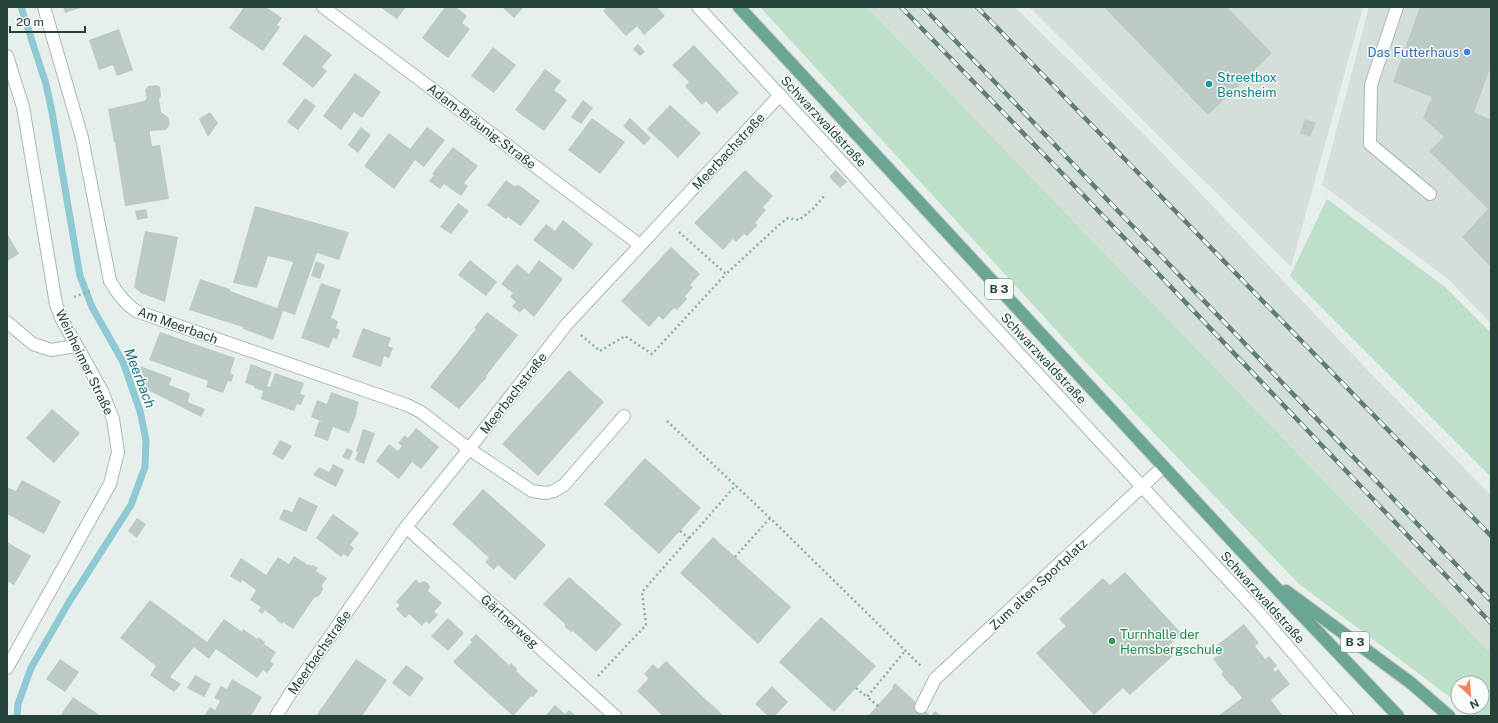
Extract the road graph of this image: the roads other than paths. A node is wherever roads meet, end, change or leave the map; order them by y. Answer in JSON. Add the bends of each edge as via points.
{"nodes":[{"id":1,"x":44,"y":7,"type":"edge"},
{"id":2,"x":323,"y":7,"type":"edge"},
{"id":3,"x":698,"y":7,"type":"edge"},
{"id":4,"x":739,"y":7,"type":"edge"},
{"id":5,"x":1397,"y":7,"type":"edge"},
{"id":6,"x":7,"y":56,"type":"edge"},
{"id":7,"x":780,"y":95,"type":"junction"},
{"id":8,"x":1430,"y":194,"type":"dead end"},
{"id":9,"x":640,"y":245,"type":"junction"},
{"id":10,"x":7,"y":322,"type":"edge"},
{"id":11,"x":76,"y":346,"type":"junction"},
{"id":12,"x":624,"y":416,"type":"dead end"},
{"id":13,"x":469,"y":449,"type":"junction"},
{"id":14,"x":1163,"y":467,"type":"junction"},
{"id":15,"x":1142,"y":486,"type":"junction"},
{"id":16,"x":406,"y":527,"type":"junction"},
{"id":17,"x":1260,"y":571,"type":"junction"},
{"id":18,"x":7,"y":668,"type":"edge"},
{"id":19,"x":921,"y":707,"type":"dead end"},
{"id":20,"x":276,"y":716,"type":"edge"},
{"id":21,"x":615,"y":716,"type":"edge"},
{"id":22,"x":1347,"y":716,"type":"edge"},
{"id":23,"x":1398,"y":716,"type":"edge"},
{"id":24,"x":1449,"y":716,"type":"edge"}],
"edges":[{"from":1,"to":13,"type":"street","name":"Am Meerbach","via":[[82,138],[110,281],[126,305],[136,311],[407,405],[421,412]]},
{"from":2,"to":9,"type":"street","name":"Adam-Bräunig-Straße"},
{"from":3,"to":7,"type":"street","name":"Schwarzwaldstraße"},
{"from":4,"to":14,"type":"main road","name":"Schwarzwaldstraße","number":"B 3"},
{"from":5,"to":8,"type":"street","via":[[1371,85],[1370,144]]},
{"from":6,"to":11,"type":"street","name":"Weinheimer Straße","via":[[23,107],[56,304]]},
{"from":7,"to":9,"type":"street","name":"Meerbachstraße"},
{"from":7,"to":15,"type":"street","name":"Schwarzwaldstraße"},
{"from":9,"to":13,"type":"street","name":"Meerbachstraße","via":[[568,324]]},
{"from":10,"to":11,"type":"street","via":[[33,344],[51,350]]},
{"from":11,"to":18,"type":"street","name":"Weinheimer Straße","via":[[102,392],[113,419],[118,452],[110,484]]},
{"from":12,"to":13,"type":"street","name":"Am Meerbach","via":[[564,485],[546,493],[532,491]]},
{"from":13,"to":16,"type":"street","name":"Meerbachstraße"},
{"from":14,"to":15,"type":"street","name":"Zum alten Sportplatz"},
{"from":14,"to":17,"type":"main road","name":"Schwarzwaldstraße","number":"B 3"},
{"from":15,"to":19,"type":"street","name":"Zum alten Sportplatz","via":[[935,679]]},
{"from":15,"to":22,"type":"street","name":"Schwarzwaldstraße","via":[[1260,614]]},
{"from":16,"to":20,"type":"street","name":"Meerbachstraße"},
{"from":16,"to":21,"type":"street","name":"Gärtnerweg"},
{"from":17,"to":23,"type":"main road","name":"Schwarzwaldstraße","number":"B 3"},
{"from":17,"to":24,"type":"main road","name":"Schwarzwaldstraße","number":"B 3","via":[[1411,683]]}]}
